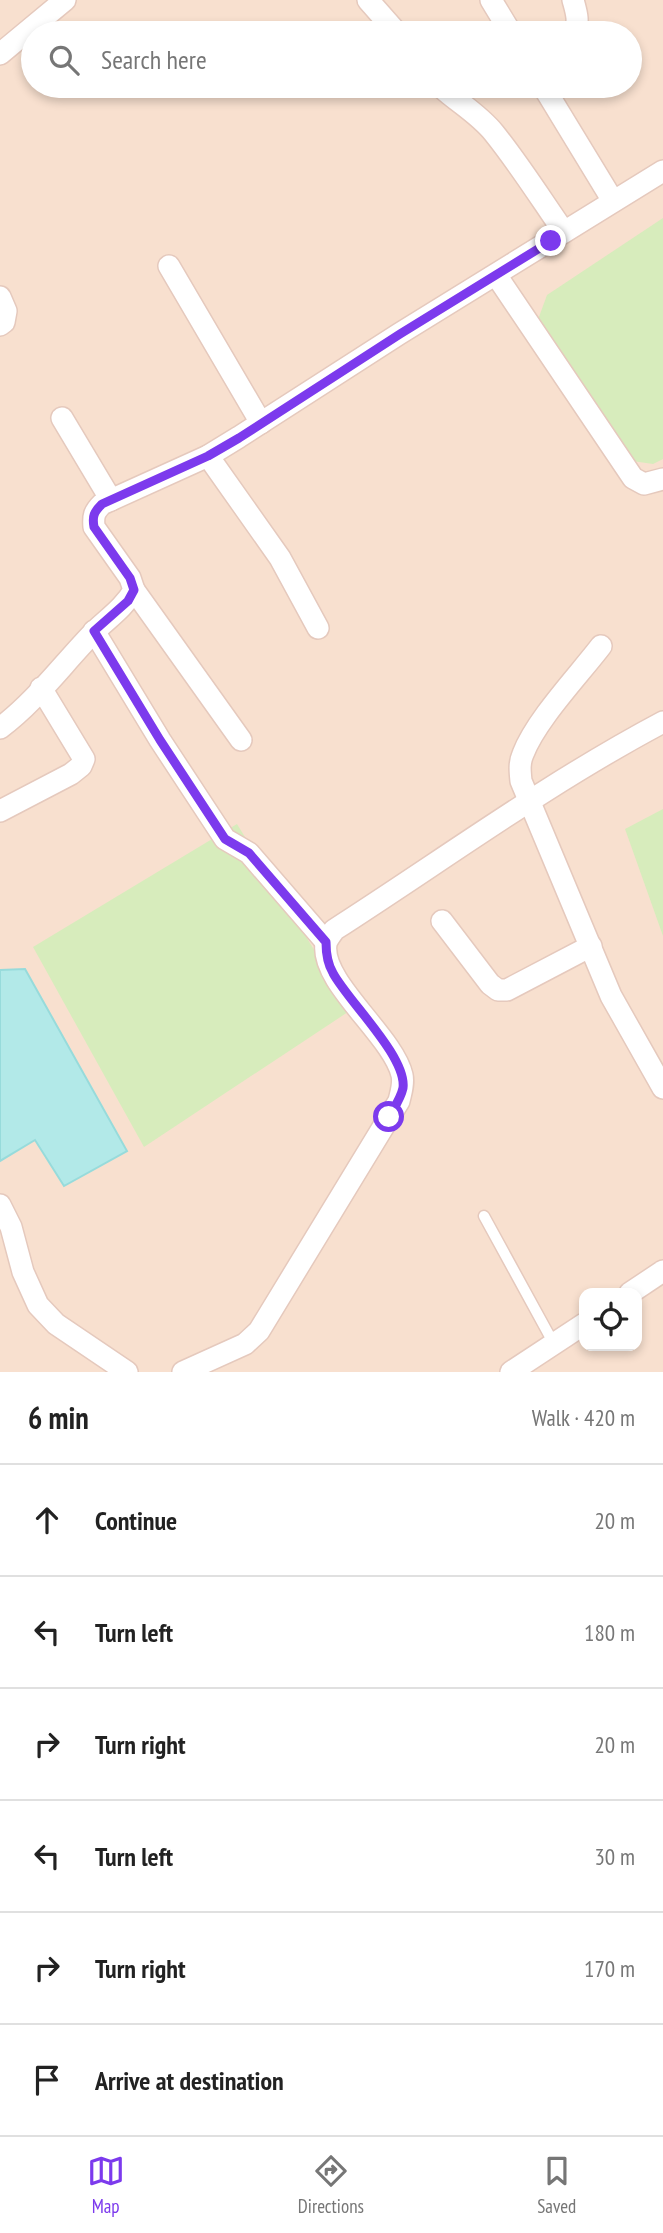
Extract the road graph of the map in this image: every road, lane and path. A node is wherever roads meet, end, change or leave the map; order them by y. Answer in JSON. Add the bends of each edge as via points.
{"nodes":[{"id":1,"x":65,"y":0,"type":"edge"},
{"id":2,"x":368,"y":0,"type":"edge"},
{"id":3,"x":491,"y":0,"type":"edge"},
{"id":4,"x":573,"y":0,"type":"edge"},
{"id":5,"x":40,"y":21,"type":"edge"},
{"id":6,"x":386,"y":21,"type":"edge"},
{"id":7,"x":504,"y":21,"type":"edge"},
{"id":8,"x":578,"y":21,"type":"edge"},
{"id":9,"x":21,"y":37,"type":"edge"},
{"id":10,"x":0,"y":54,"type":"edge"},
{"id":11,"x":453,"y":98,"type":"edge"},
{"id":12,"x":550,"y":98,"type":"edge"},
{"id":13,"x":663,"y":171,"type":"edge"},
{"id":14,"x":613,"y":201,"type":"junction"},
{"id":15,"x":564,"y":232,"type":"junction"},
{"id":16,"x":169,"y":266,"type":"dead end"},
{"id":17,"x":496,"y":275,"type":"junction"},
{"id":18,"x":0,"y":297,"type":"edge"},
{"id":19,"x":0,"y":325,"type":"edge"},
{"id":20,"x":62,"y":418,"type":"dead end"},
{"id":21,"x":261,"y":424,"type":"junction"},
{"id":22,"x":208,"y":456,"type":"junction"},
{"id":23,"x":663,"y":479,"type":"edge"},
{"id":24,"x":111,"y":500,"type":"junction"},
{"id":25,"x":134,"y":590,"type":"junction"},
{"id":26,"x":318,"y":628,"type":"dead end"},
{"id":27,"x":94,"y":631,"type":"junction"},
{"id":28,"x":601,"y":646,"type":"dead end"},
{"id":29,"x":41,"y":688,"type":"junction"},
{"id":30,"x":663,"y":722,"type":"edge"},
{"id":31,"x":0,"y":728,"type":"edge"},
{"id":32,"x":241,"y":740,"type":"dead end"},
{"id":33,"x":529,"y":801,"type":"junction"},
{"id":34,"x":0,"y":811,"type":"edge"},
{"id":35,"x":442,"y":921,"type":"dead end"},
{"id":36,"x":326,"y":942,"type":"junction"},
{"id":37,"x":590,"y":946,"type":"junction"},
{"id":38,"x":663,"y":1088,"type":"edge"},
{"id":39,"x":0,"y":1205,"type":"edge"},
{"id":40,"x":484,"y":1216,"type":"dead end"},
{"id":41,"x":663,"y":1271,"type":"edge"},
{"id":42,"x":638,"y":1288,"type":"edge"},
{"id":43,"x":579,"y":1327,"type":"edge"},
{"id":44,"x":554,"y":1344,"type":"junction"},
{"id":45,"x":127,"y":1372,"type":"edge"},
{"id":46,"x":183,"y":1372,"type":"edge"},
{"id":47,"x":511,"y":1372,"type":"edge"}],
"edges":[{"from":1,"to":5,"type":"street"},
{"from":2,"to":6,"type":"street"},
{"from":3,"to":7,"type":"street"},
{"from":4,"to":8,"type":"street"},
{"from":9,"to":10,"type":"street"},
{"from":11,"to":15,"type":"street","via":[[494,132]]},
{"from":12,"to":14,"type":"street"},
{"from":13,"to":14,"type":"street"},
{"from":14,"to":15,"type":"street"},
{"from":15,"to":17,"type":"street"},
{"from":16,"to":21,"type":"street"},
{"from":17,"to":21,"type":"street"},
{"from":17,"to":23,"type":"street","via":[[633,478],[644,484]]},
{"from":18,"to":19,"type":"street","via":[[6,311]]},
{"from":20,"to":24,"type":"street"},
{"from":21,"to":22,"type":"street"},
{"from":22,"to":24,"type":"street"},
{"from":22,"to":26,"type":"street","via":[[280,558]]},
{"from":24,"to":25,"type":"street","via":[[95,511],[94,527]]},
{"from":25,"to":27,"type":"street"},
{"from":25,"to":32,"type":"street"},
{"from":27,"to":29,"type":"street"},
{"from":27,"to":36,"type":"street","via":[[225,839],[249,853]]},
{"from":28,"to":33,"type":"street","via":[[523,753],[519,766]]},
{"from":29,"to":31,"type":"street"},
{"from":29,"to":34,"type":"street","via":[[84,759],[71,774]]},
{"from":30,"to":33,"type":"street"},
{"from":33,"to":36,"type":"street","via":[[334,930]]},
{"from":33,"to":37,"type":"street"},
{"from":35,"to":37,"type":"street","via":[[498,990],[507,990]]},
{"from":36,"to":46,"type":"street","via":[[333,973],[393,1056],[403,1087],[259,1331],[236,1349]]},
{"from":37,"to":38,"type":"street","via":[[611,996]]},
{"from":39,"to":45,"type":"street","via":[[23,1272],[45,1315]]},
{"from":40,"to":44,"type":"lane"},
{"from":41,"to":42,"type":"street"},
{"from":43,"to":44,"type":"street"},
{"from":44,"to":47,"type":"street"}]}
